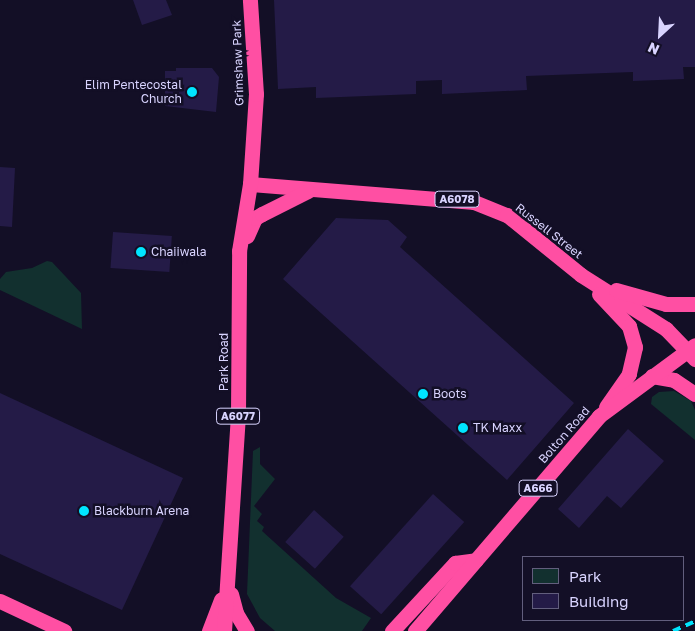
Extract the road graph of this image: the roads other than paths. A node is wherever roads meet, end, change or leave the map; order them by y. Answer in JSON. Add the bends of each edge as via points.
{"nodes":[{"id":1,"x":250,"y":0,"type":"edge"},
{"id":2,"x":250,"y":184,"type":"junction"},
{"id":3,"x":309,"y":191,"type":"junction"},
{"id":4,"x":239,"y":251,"type":"junction"},
{"id":5,"x":580,"y":274,"type":"junction"},
{"id":6,"x":695,"y":304,"type":"edge"},
{"id":7,"x":692,"y":351,"type":"edge"},
{"id":8,"x":652,"y":376,"type":"junction"},
{"id":9,"x":695,"y":394,"type":"edge"},
{"id":10,"x":599,"y":416,"type":"junction"},
{"id":11,"x":476,"y":560,"type":"junction"},
{"id":12,"x":228,"y":582,"type":"junction"},
{"id":13,"x":0,"y":601,"type":"edge"},
{"id":14,"x":64,"y":631,"type":"edge"},
{"id":15,"x":209,"y":631,"type":"edge"},
{"id":16,"x":224,"y":631,"type":"edge"},
{"id":17,"x":247,"y":631,"type":"edge"},
{"id":18,"x":392,"y":631,"type":"edge"},
{"id":19,"x":415,"y":631,"type":"edge"}],
"edges":[{"from":1,"to":2,"type":"highway","name":"Grimshaw Park","number":"A6077","via":[[256,94]]},
{"from":2,"to":3,"type":"highway","name":"Russell Street","number":"A6078"},
{"from":2,"to":4,"type":"highway","name":"Park Road","number":"A6077"},
{"from":3,"to":4,"type":"highway","via":[[255,218]]},
{"from":3,"to":5,"type":"highway","name":"Russell Street","number":"A6078","via":[[474,202],[507,215]]},
{"from":4,"to":12,"type":"highway","name":"Park Road","number":"A6077","via":[[238,414]]},
{"from":5,"to":6,"type":"highway","via":[[632,297],[666,304]]},
{"from":5,"to":7,"type":"highway","name":"Russell Street","number":"A6078","via":[[666,329]]},
{"from":5,"to":10,"type":"highway","via":[[629,326],[634,340],[634,360],[629,374]]},
{"from":7,"to":8,"type":"highway","name":"Bolton Road","number":"A666"},
{"from":8,"to":9,"type":"highway","via":[[674,380]]},
{"from":8,"to":10,"type":"highway","name":"Bolton Road","number":"A666"},
{"from":10,"to":11,"type":"highway","name":"Bolton Road","number":"A666"},
{"from":11,"to":18,"type":"highway","via":[[455,563]]},
{"from":11,"to":19,"type":"highway","name":"Bolton Road","number":"A666"},
{"from":12,"to":15,"type":"highway"},
{"from":12,"to":16,"type":"highway","name":"Park Road"},
{"from":12,"to":17,"type":"highway","via":[[236,613]]},
{"from":13,"to":14,"type":"highway"}]}
